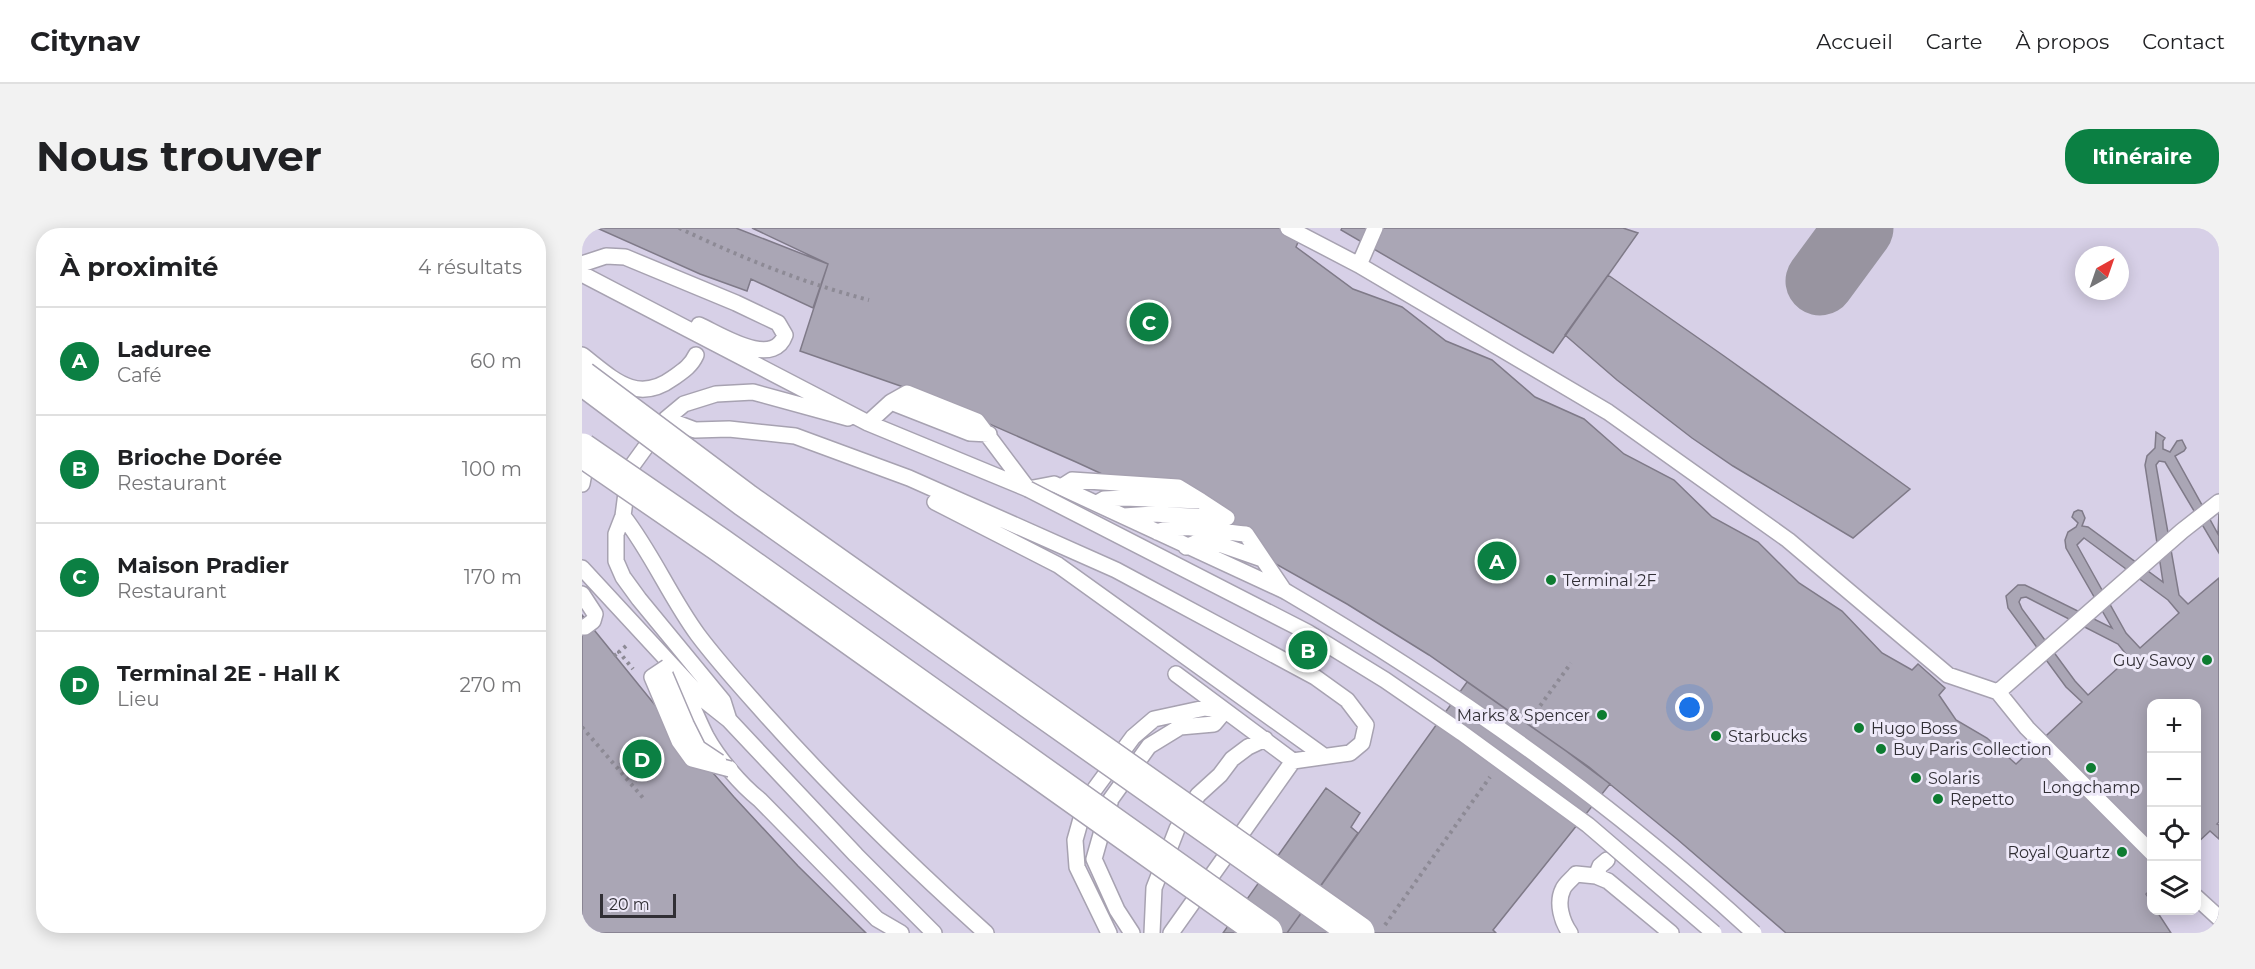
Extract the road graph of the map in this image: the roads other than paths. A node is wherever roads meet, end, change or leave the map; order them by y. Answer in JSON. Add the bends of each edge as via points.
{"nodes":[{"id":1,"x":1288,"y":228,"type":"edge"},
{"id":2,"x":1376,"y":228,"type":"edge"},
{"id":3,"x":582,"y":264,"type":"edge"},
{"id":4,"x":1359,"y":265,"type":"junction"},
{"id":5,"x":582,"y":274,"type":"edge"},
{"id":6,"x":668,"y":320,"type":"junction"},
{"id":7,"x":582,"y":355,"type":"edge"},
{"id":8,"x":696,"y":355,"type":"dead end"},
{"id":9,"x":582,"y":378,"type":"edge"},
{"id":10,"x":666,"y":419,"type":"junction"},
{"id":11,"x":868,"y":423,"type":"junction"},
{"id":12,"x":582,"y":450,"type":"edge"},
{"id":13,"x":582,"y":471,"type":"edge"},
{"id":14,"x":582,"y":484,"type":"edge"},
{"id":15,"x":1061,"y":487,"type":"junction"},
{"id":16,"x":1028,"y":489,"type":"junction"},
{"id":17,"x":1202,"y":501,"type":"junction"},
{"id":18,"x":935,"y":502,"type":"dead end"},
{"id":19,"x":2219,"y":502,"type":"edge"},
{"id":20,"x":1097,"y":503,"type":"junction"},
{"id":21,"x":623,"y":516,"type":"junction"},
{"id":22,"x":1124,"y":516,"type":"junction"},
{"id":23,"x":1227,"y":518,"type":"junction"},
{"id":24,"x":1157,"y":532,"type":"junction"},
{"id":25,"x":1246,"y":534,"type":"junction"},
{"id":26,"x":1186,"y":547,"type":"junction"},
{"id":27,"x":1262,"y":559,"type":"junction"},
{"id":28,"x":582,"y":568,"type":"edge"},
{"id":29,"x":1285,"y":591,"type":"junction"},
{"id":30,"x":582,"y":594,"type":"edge"},
{"id":31,"x":582,"y":627,"type":"edge"},
{"id":32,"x":665,"y":665,"type":"junction"},
{"id":33,"x":1176,"y":674,"type":"dead end"},
{"id":34,"x":1998,"y":692,"type":"junction"},
{"id":35,"x":1225,"y":711,"type":"junction"},
{"id":36,"x":729,"y":720,"type":"junction"},
{"id":37,"x":1265,"y":739,"type":"junction"},
{"id":38,"x":1323,"y":756,"type":"junction"},
{"id":39,"x":1293,"y":760,"type":"junction"},
{"id":40,"x":2147,"y":849,"type":"edge"},
{"id":41,"x":1607,"y":860,"type":"dead end"},
{"id":42,"x":1596,"y":876,"type":"junction"},
{"id":43,"x":2201,"y":902,"type":"edge"},
{"id":44,"x":2219,"y":918,"type":"edge"},
{"id":45,"x":901,"y":933,"type":"edge"},
{"id":46,"x":934,"y":933,"type":"edge"},
{"id":47,"x":986,"y":933,"type":"edge"},
{"id":48,"x":1109,"y":933,"type":"edge"},
{"id":49,"x":1132,"y":933,"type":"edge"},
{"id":50,"x":1152,"y":933,"type":"edge"},
{"id":51,"x":1171,"y":933,"type":"edge"},
{"id":52,"x":1266,"y":933,"type":"edge"},
{"id":53,"x":1358,"y":933,"type":"edge"},
{"id":54,"x":1570,"y":933,"type":"edge"},
{"id":55,"x":1671,"y":933,"type":"edge"},
{"id":56,"x":1714,"y":933,"type":"edge"},
{"id":57,"x":1754,"y":933,"type":"edge"}],
"edges":[{"from":1,"to":4,"type":"lane"},
{"from":2,"to":4,"type":"lane"},
{"from":3,"to":6,"type":"lane","via":[[606,256],[625,256],[778,323],[785,335],[777,348],[766,351],[684,319]]},
{"from":4,"to":34,"type":"lane","via":[[1608,412],[1788,540],[1948,675]]},
{"from":5,"to":6,"type":"lane"},
{"from":6,"to":11,"type":"lane"},
{"from":7,"to":8,"type":"lane","via":[[618,382],[644,391],[665,384],[691,365]]},
{"from":9,"to":53,"type":"main road","bridge":true,"via":[[745,500]]},
{"from":10,"to":11,"type":"lane","via":[[684,404],[716,394],[753,393]]},
{"from":10,"to":21,"type":"lane","bridge":true,"via":[[629,470]]},
{"from":10,"to":38,"type":"lane","via":[[695,430],[729,429],[795,436],[909,478],[1116,570],[1315,677],[1347,700],[1365,725],[1362,743],[1350,753]]},
{"from":11,"to":16,"type":"lane"},
{"from":11,"to":16,"type":"lane","via":[[891,402],[970,433],[989,434]]},
{"from":12,"to":52,"type":"main road","bridge":true},
{"from":13,"to":14,"type":"lane"},
{"from":15,"to":16,"type":"lane","via":[[1054,484]]},
{"from":15,"to":17,"type":"lane","via":[[1072,480],[1178,487]]},
{"from":15,"to":20,"type":"lane"},
{"from":16,"to":56,"type":"lane","bridge":true,"via":[[1306,632],[1385,680],[1588,825]]},
{"from":17,"to":20,"type":"lane","via":[[1124,498]]},
{"from":17,"to":23,"type":"lane"},
{"from":18,"to":38,"type":"lane","via":[[1067,571]]},
{"from":19,"to":34,"type":"lane"},
{"from":20,"to":22,"type":"lane"},
{"from":21,"to":36,"type":"lane","via":[[616,534],[616,561],[623,577],[723,701]]},
{"from":21,"to":47,"type":"lane","via":[[698,635],[744,690],[804,758]]},
{"from":22,"to":23,"type":"lane"},
{"from":22,"to":24,"type":"lane"},
{"from":23,"to":25,"type":"lane"},
{"from":24,"to":25,"type":"lane","via":[[1185,528]]},
{"from":24,"to":26,"type":"lane"},
{"from":25,"to":27,"type":"lane"},
{"from":26,"to":27,"type":"lane","via":[[1200,541],[1216,543]]},
{"from":26,"to":29,"type":"lane"},
{"from":27,"to":29,"type":"lane"},
{"from":28,"to":32,"type":"lane"},
{"from":29,"to":57,"type":"lane","bridge":true,"via":[[1411,668],[1498,728],[1658,850]]},
{"from":30,"to":31,"type":"lane","via":[[595,614],[593,621]]},
{"from":32,"to":36,"type":"lane"},
{"from":32,"to":45,"type":"lane","bridge":true,"via":[[698,748],[730,769],[743,787],[877,919]]},
{"from":33,"to":35,"type":"lane"},
{"from":34,"to":40,"type":"lane","via":[[2026,728]]},
{"from":35,"to":37,"type":"lane"},
{"from":35,"to":48,"type":"lane","via":[[1205,708],[1154,719],[1133,737],[1086,801],[1075,840],[1077,867]]},
{"from":35,"to":49,"type":"lane","via":[[1214,724],[1180,727],[1149,746],[1111,799],[1094,859]]},
{"from":36,"to":46,"type":"lane"},
{"from":37,"to":39,"type":"lane"},
{"from":37,"to":50,"type":"lane","via":[[1232,759],[1198,795],[1177,829],[1154,888]]},
{"from":38,"to":39,"type":"lane"},
{"from":39,"to":51,"type":"lane"},
{"from":41,"to":42,"type":"lane"},
{"from":42,"to":54,"type":"lane","via":[[1576,874],[1563,888],[1559,902]]},
{"from":42,"to":55,"type":"lane","via":[[1618,888]]},
{"from":43,"to":44,"type":"lane"}]}
